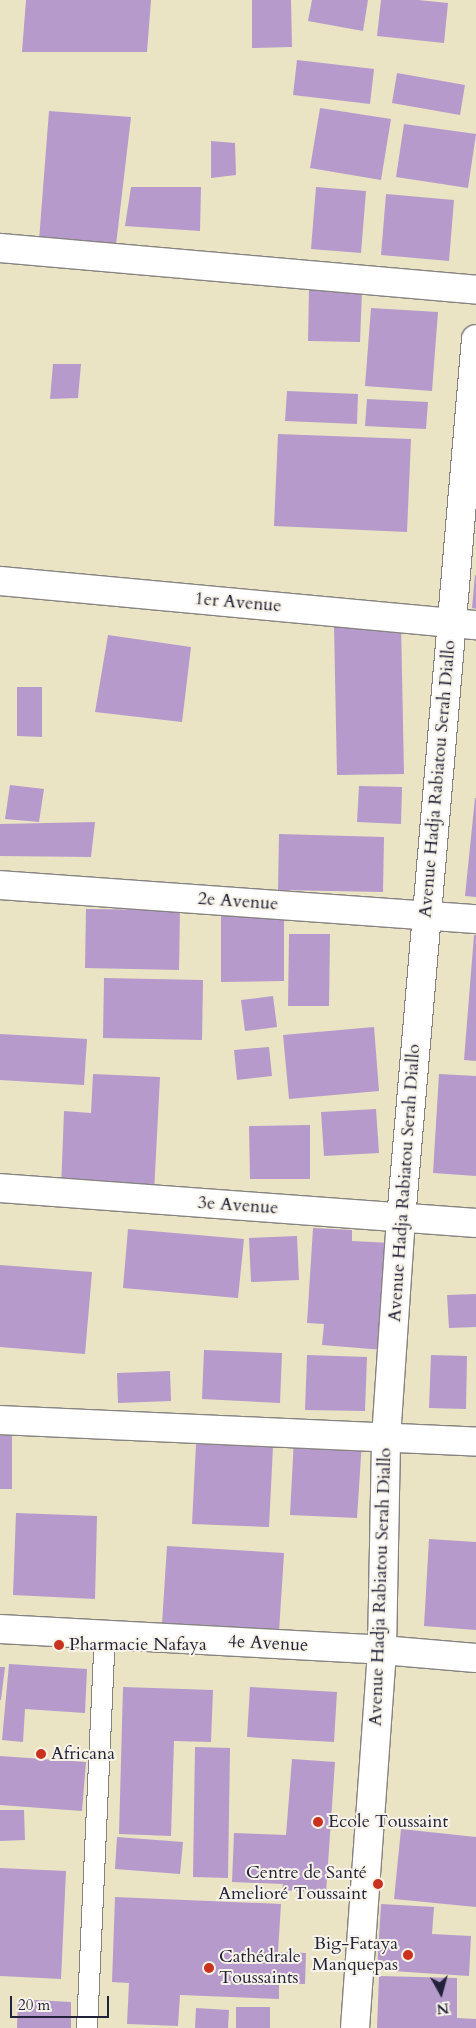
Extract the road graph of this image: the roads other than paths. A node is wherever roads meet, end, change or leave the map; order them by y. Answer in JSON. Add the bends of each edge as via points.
{"nodes":[{"id":1,"x":0,"y":248,"type":"edge"},
{"id":2,"x":476,"y":290,"type":"edge"},
{"id":3,"x":476,"y":338,"type":"edge"},
{"id":4,"x":0,"y":581,"type":"edge"},
{"id":5,"x":464,"y":624,"type":"edge"},
{"id":6,"x":0,"y":885,"type":"edge"},
{"id":7,"x":426,"y":916,"type":"junction"},
{"id":8,"x":476,"y":919,"type":"edge"},
{"id":9,"x":0,"y":1188,"type":"edge"},
{"id":10,"x":401,"y":1219,"type":"junction"},
{"id":11,"x":476,"y":1223,"type":"edge"},
{"id":12,"x":0,"y":1420,"type":"edge"},
{"id":13,"x":386,"y":1438,"type":"junction"},
{"id":14,"x":476,"y":1442,"type":"edge"},
{"id":15,"x":0,"y":1629,"type":"edge"},
{"id":16,"x":104,"y":1636,"type":"junction"},
{"id":17,"x":382,"y":1650,"type":"junction"},
{"id":18,"x":476,"y":1658,"type":"edge"},
{"id":19,"x":86,"y":2028,"type":"edge"},
{"id":20,"x":355,"y":2028,"type":"edge"}],
"edges":[{"from":1,"to":2,"type":"street"},
{"from":3,"to":5,"type":"street","name":"Avenue Hadja Rabiatou Serah Diallo"},
{"from":4,"to":5,"type":"street","name":"1er Avenue"},
{"from":5,"to":7,"type":"street","name":"Avenue Hadja Rabiatou Serah Diallo"},
{"from":6,"to":7,"type":"street","name":"2e Avenue"},
{"from":7,"to":8,"type":"street","name":"2e Avenue"},
{"from":7,"to":10,"type":"street","name":"Avenue Hadja Rabiatou Serah Diallo"},
{"from":9,"to":10,"type":"street","name":"3e Avenue"},
{"from":10,"to":11,"type":"street","name":"3e Avenue"},
{"from":10,"to":13,"type":"street","name":"Avenue Hadja Rabiatou Serah Diallo"},
{"from":12,"to":13,"type":"street"},
{"from":13,"to":14,"type":"street"},
{"from":13,"to":17,"type":"street","name":"Avenue Hadja Rabiatou Serah Diallo"},
{"from":15,"to":16,"type":"street","name":"4e Avenue"},
{"from":16,"to":17,"type":"street","name":"4e Avenue"},
{"from":16,"to":19,"type":"lane"},
{"from":17,"to":18,"type":"street","name":"4e Avenue"},
{"from":17,"to":20,"type":"street","name":"Avenue Hadja Rabiatou Serah Diallo"}]}
